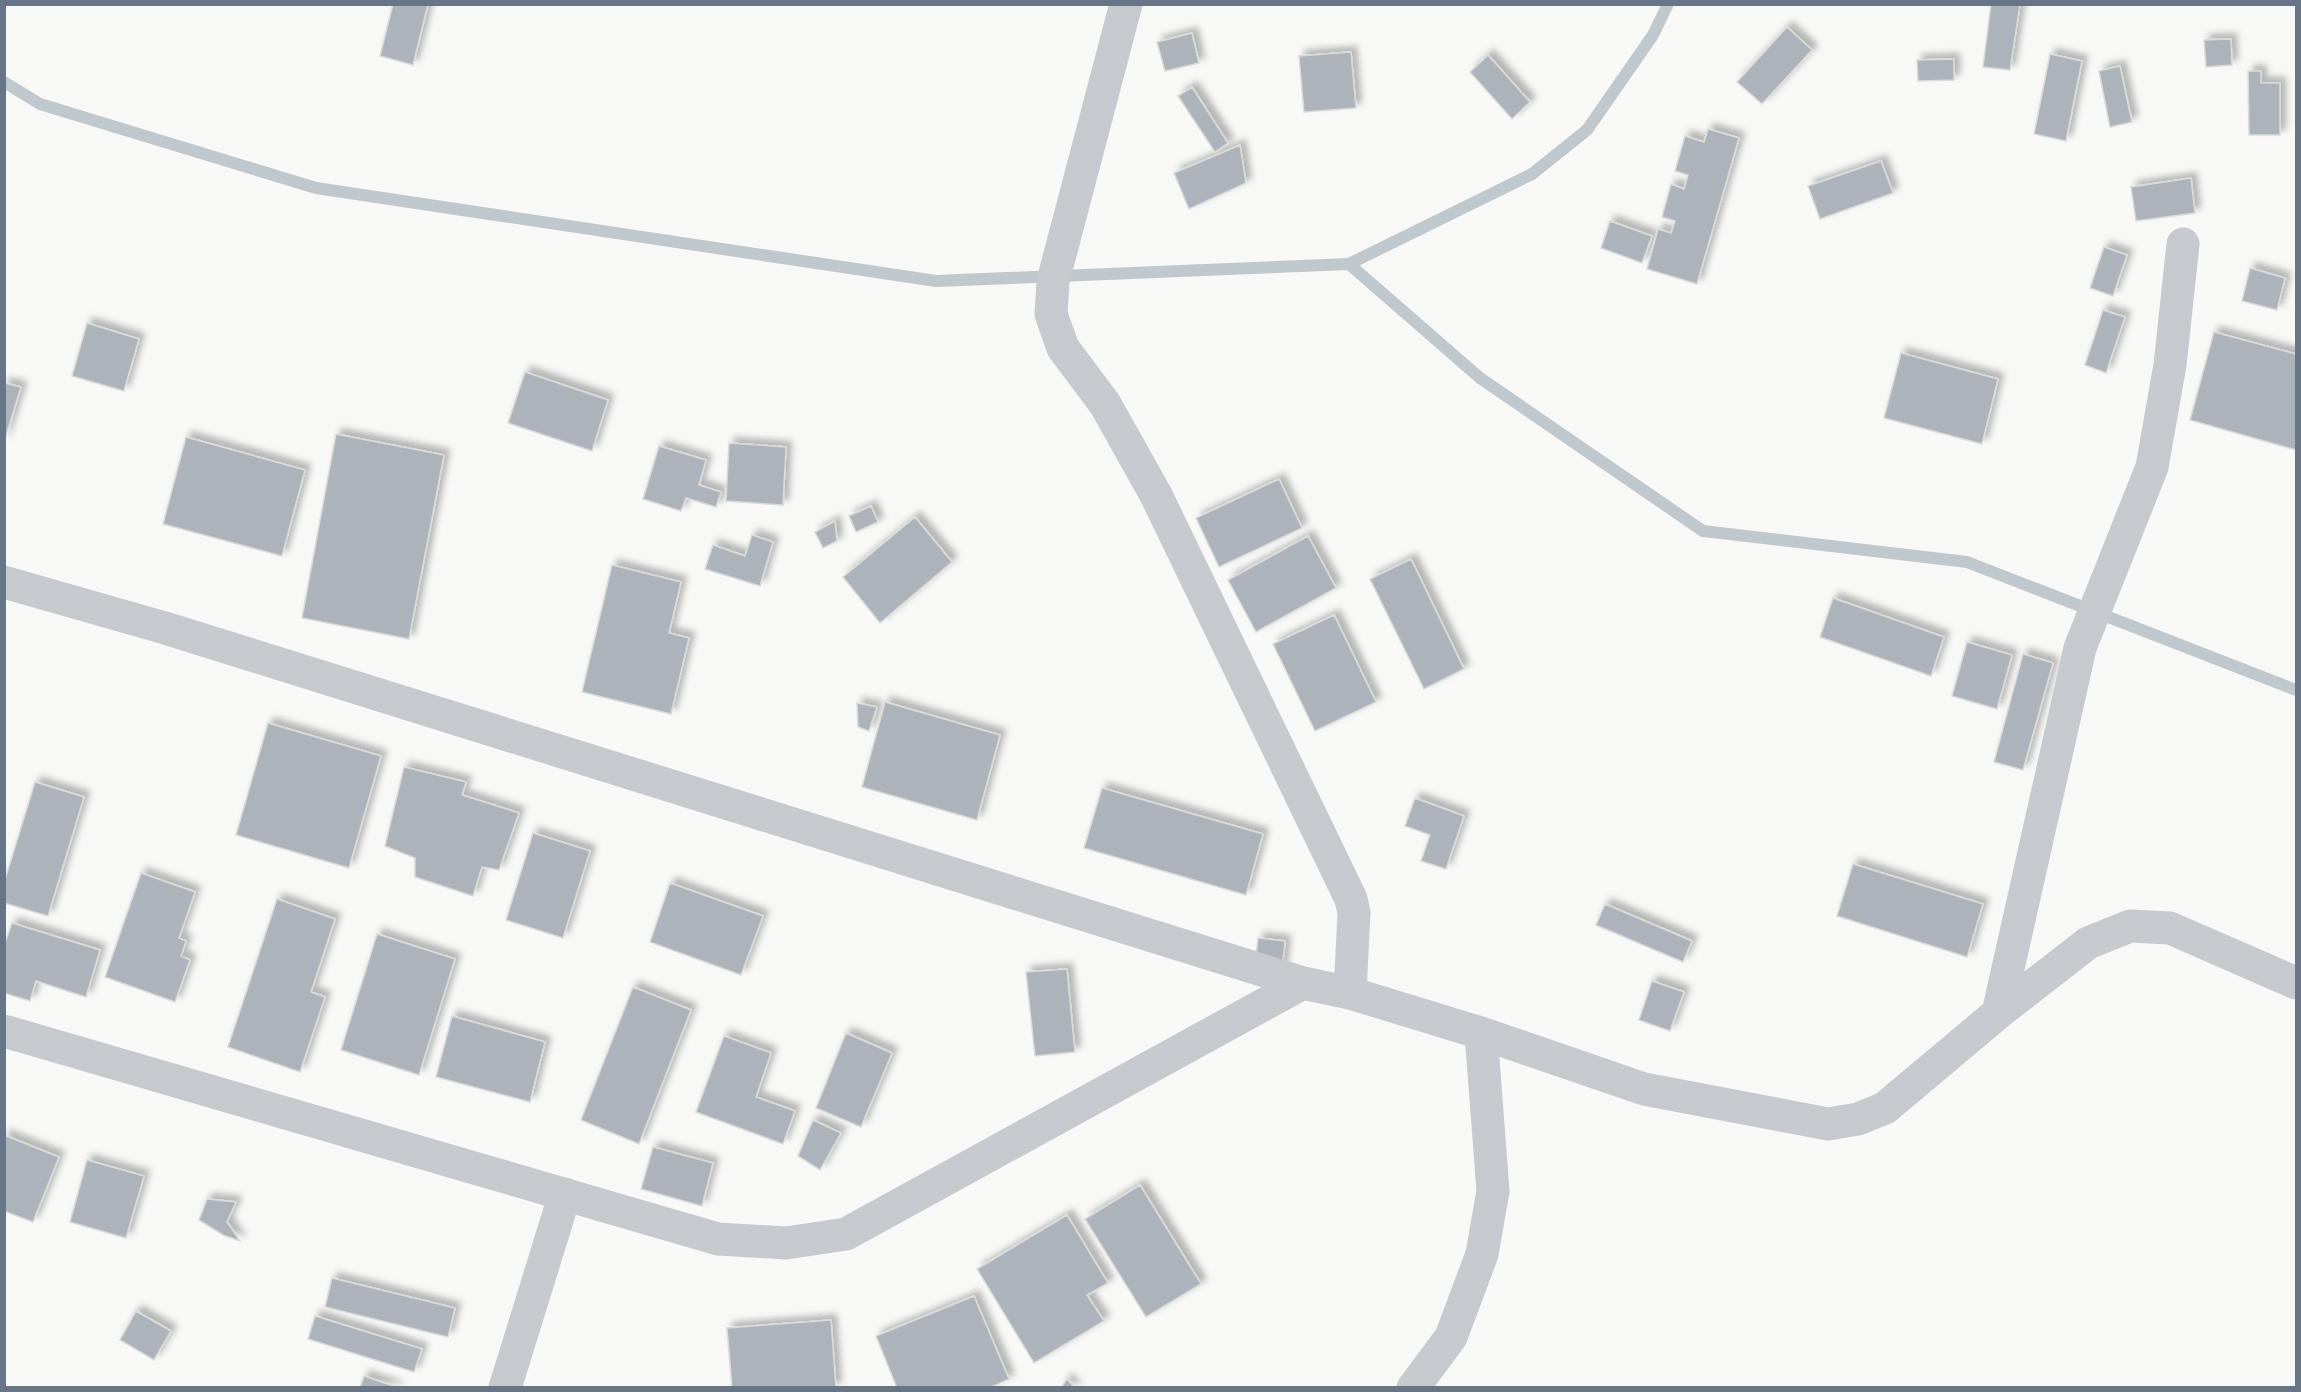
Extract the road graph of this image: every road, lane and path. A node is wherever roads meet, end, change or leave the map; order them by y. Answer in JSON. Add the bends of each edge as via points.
{"nodes":[{"id":1,"x":1126,"y":4,"type":"edge"},
{"id":2,"x":2183,"y":244,"type":"dead end"},
{"id":3,"x":4,"y":582,"type":"edge"},
{"id":4,"x":1304,"y":983,"type":"junction"},
{"id":5,"x":2296,"y":983,"type":"edge"},
{"id":6,"x":1350,"y":993,"type":"junction"},
{"id":7,"x":1998,"y":1012,"type":"junction"},
{"id":8,"x":4,"y":1030,"type":"edge"},
{"id":9,"x":1481,"y":1033,"type":"junction"},
{"id":10,"x":565,"y":1194,"type":"junction"},
{"id":11,"x":505,"y":1388,"type":"edge"},
{"id":12,"x":1413,"y":1388,"type":"edge"}],
"edges":[{"from":1,"to":6,"type":"street","via":[[1053,281],[1051,314],[1063,348],[1105,404],[1156,495],[1351,899],[1354,913]]},
{"from":2,"to":7,"type":"street","via":[[2170,365],[2152,467],[2080,648]]},
{"from":3,"to":4,"type":"street","via":[[165,628]]},
{"from":4,"to":6,"type":"street"},
{"from":4,"to":10,"type":"street","via":[[846,1234],[786,1244],[718,1239]]},
{"from":5,"to":7,"type":"street","via":[[2170,927],[2130,926],[2088,943]]},
{"from":6,"to":9,"type":"street"},
{"from":7,"to":9,"type":"street","via":[[1885,1108],[1858,1119],[1828,1124],[1644,1089]]},
{"from":8,"to":10,"type":"street"},
{"from":9,"to":12,"type":"street","via":[[1493,1191],[1482,1254],[1451,1337]]},
{"from":10,"to":11,"type":"street"}]}
